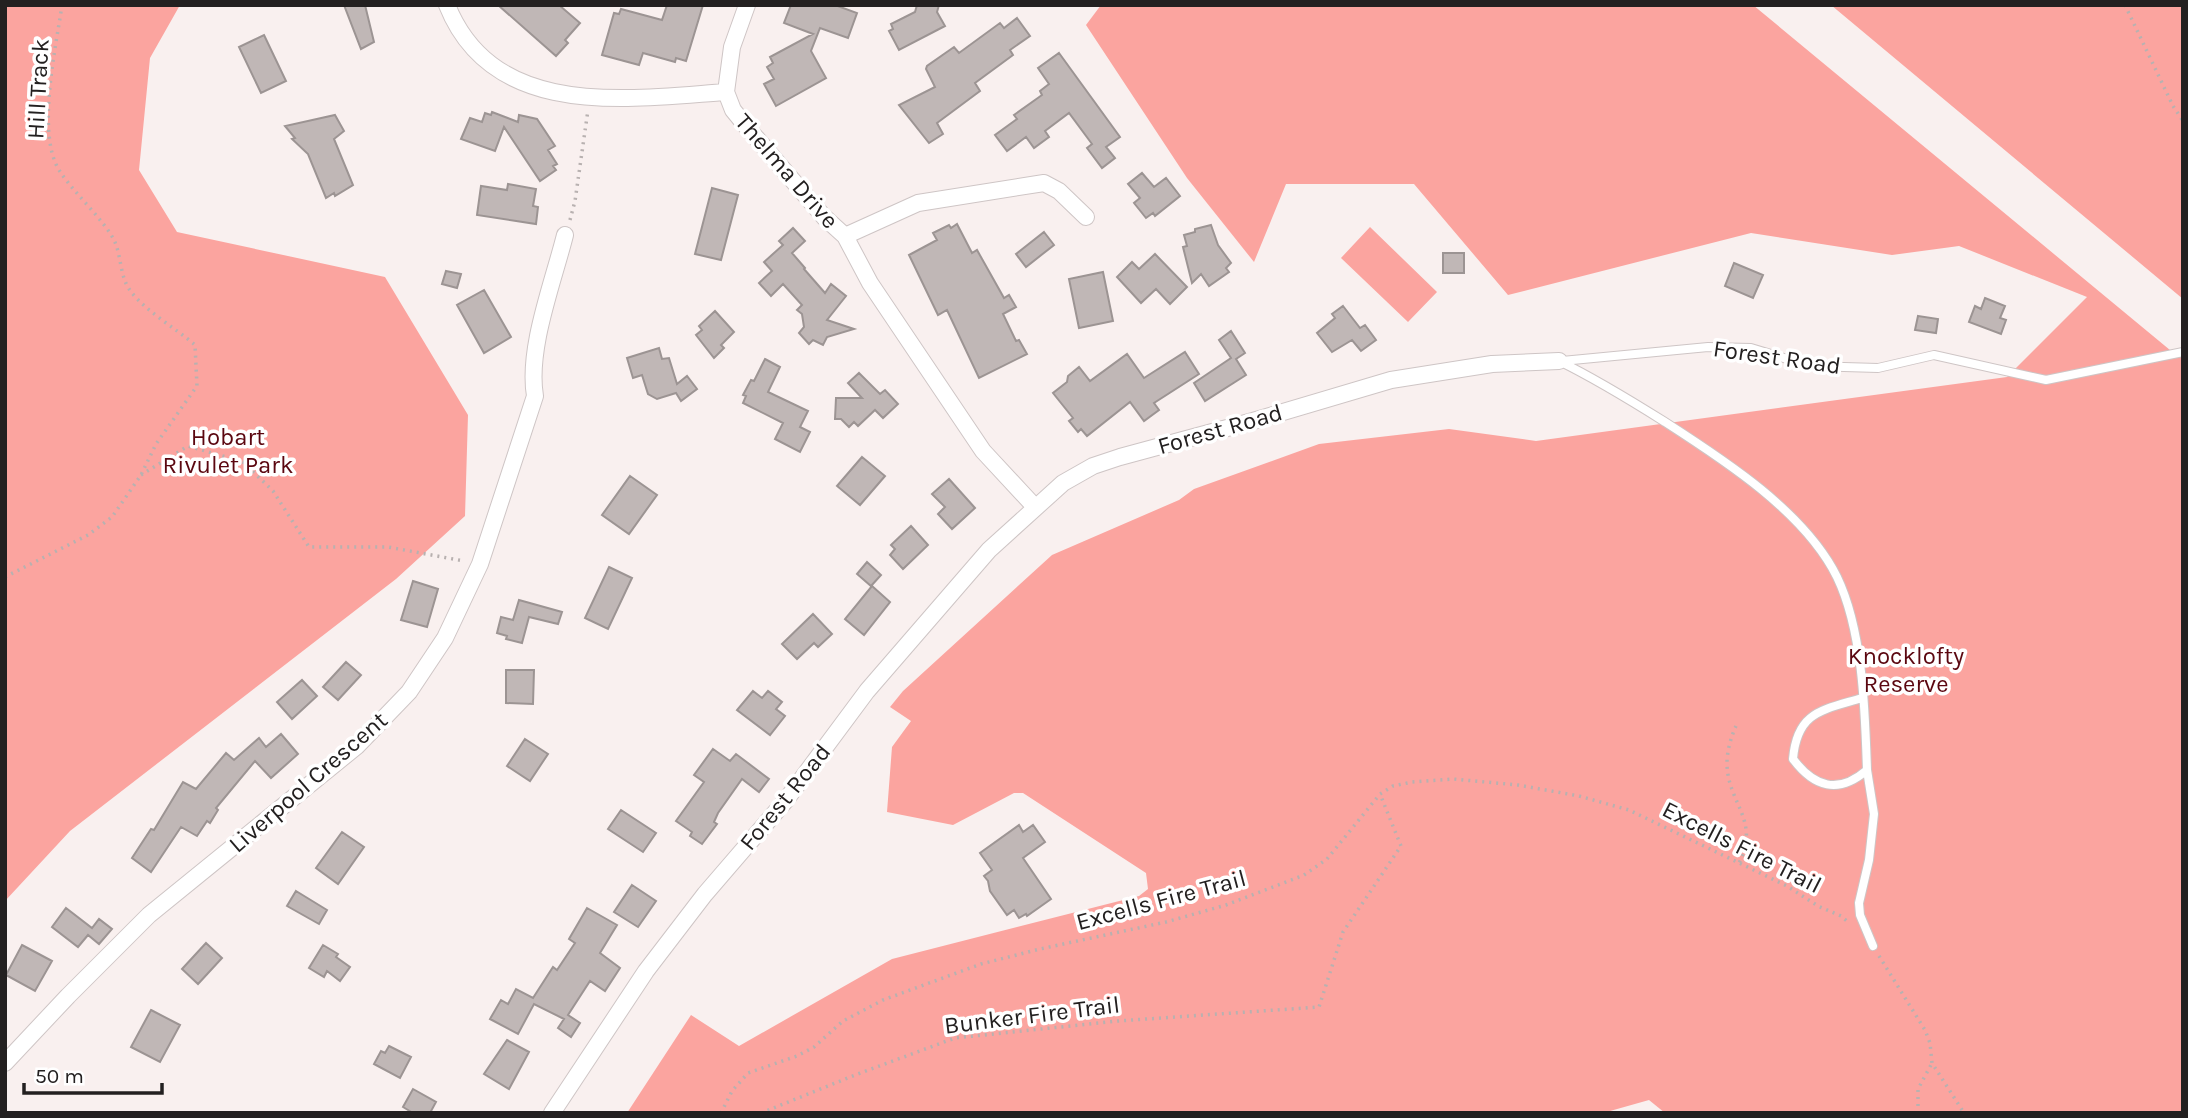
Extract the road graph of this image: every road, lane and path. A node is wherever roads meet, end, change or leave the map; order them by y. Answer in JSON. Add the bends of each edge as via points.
{"nodes":[{"id":1,"x":62,"y":5,"type":"edge"},
{"id":2,"x":447,"y":5,"type":"edge"},
{"id":3,"x":747,"y":5,"type":"edge"},
{"id":4,"x":2125,"y":5,"type":"edge"},
{"id":5,"x":726,"y":92,"type":"junction"},
{"id":6,"x":589,"y":97,"type":"junction"},
{"id":7,"x":2183,"y":121,"type":"edge"},
{"id":8,"x":1086,"y":217,"type":"dead end"},
{"id":9,"x":565,"y":235,"type":"joint"},
{"id":10,"x":845,"y":236,"type":"junction"},
{"id":11,"x":2183,"y":352,"type":"edge"},
{"id":12,"x":1559,"y":362,"type":"junction"},
{"id":13,"x":141,"y":475,"type":"junction"},
{"id":14,"x":1035,"y":507,"type":"junction"},
{"id":15,"x":480,"y":564,"type":"junction"},
{"id":16,"x":5,"y":576,"type":"edge"},
{"id":17,"x":1862,"y":698,"type":"junction"},
{"id":18,"x":1736,"y":726,"type":"dead end"},
{"id":19,"x":1867,"y":770,"type":"junction"},
{"id":20,"x":1380,"y":794,"type":"junction"},
{"id":21,"x":1739,"y":863,"type":"junction"},
{"id":22,"x":1849,"y":923,"type":"dead end"},
{"id":23,"x":1872,"y":946,"type":"joint"},
{"id":24,"x":5,"y":1063,"type":"edge"},
{"id":25,"x":1932,"y":1063,"type":"junction"},
{"id":26,"x":552,"y":1113,"type":"edge"},
{"id":27,"x":721,"y":1113,"type":"edge"},
{"id":28,"x":761,"y":1113,"type":"edge"},
{"id":29,"x":1918,"y":1113,"type":"edge"},
{"id":30,"x":1964,"y":1113,"type":"edge"}],
"edges":[{"from":1,"to":13,"type":"path","name":"Hill Track","via":[[49,118],[52,156],[114,240],[125,284],[148,309],[195,345],[197,386],[156,444]]},
{"from":2,"to":6,"type":"street","name":"Thelma Drive","via":[[473,47],[494,68],[527,86]]},
{"from":3,"to":5,"type":"street","via":[[732,47]]},
{"from":4,"to":7,"type":"path"},
{"from":5,"to":6,"type":"street","name":"Thelma Drive","via":[[672,98]]},
{"from":5,"to":10,"type":"street","name":"Thelma Drive","via":[[746,126]]},
{"from":6,"to":9,"type":"path","via":[[575,201]]},
{"from":8,"to":10,"type":"street","via":[[1044,183],[918,203]]},
{"from":9,"to":15,"type":"street","name":"Liverpool Crescent","via":[[531,377],[535,397]]},
{"from":10,"to":14,"type":"street","name":"Thelma Drive","via":[[870,283],[968,430]]},
{"from":11,"to":12,"type":"lane","name":"Forest Road","via":[[2046,380],[1934,355],[1878,368],[1810,366],[1751,348],[1708,347]]},
{"from":12,"to":14,"type":"street","name":"Forest Road","via":[[1492,364],[1391,380],[1093,466]]},
{"from":12,"to":17,"type":"lane","via":[[1715,455],[1767,494],[1812,539],[1837,576],[1854,623]]},
{"from":13,"to":15,"type":"path","via":[[188,446],[243,462],[273,491],[309,547],[388,547]]},
{"from":13,"to":16,"type":"path","name":"Hill Track","via":[[104,525]]},
{"from":14,"to":26,"type":"street","name":"Forest Road","via":[[989,550],[916,632],[786,800],[705,894],[646,971]]},
{"from":15,"to":24,"type":"street","name":"Liverpool Crescent","via":[[445,638],[409,692],[357,746],[149,915]]},
{"from":17,"to":19,"type":"lane"},
{"from":17,"to":19,"type":"lane","via":[[1808,719],[1795,738],[1793,758],[1806,775],[1820,783],[1839,786]]},
{"from":18,"to":21,"type":"path","via":[[1727,763],[1748,838]]},
{"from":19,"to":23,"type":"lane","via":[[1874,814],[1859,903]]},
{"from":20,"to":21,"type":"path","name":"Excells Fire Trail","via":[[1412,782],[1453,779],[1579,796],[1629,810]]},
{"from":20,"to":27,"type":"path","name":"Excells Fire Trail","via":[[1327,859],[1304,875],[1166,922],[981,964],[883,1000],[843,1021],[814,1048],[748,1073]]},
{"from":20,"to":28,"type":"path","name":"Bunker Fire Trail","via":[[1401,846],[1343,932],[1319,1007],[955,1038]]},
{"from":21,"to":22,"type":"path","name":"Excells Fire Trail"},
{"from":23,"to":25,"type":"path","via":[[1925,1030]]},
{"from":25,"to":29,"type":"path","via":[[1917,1089]]},
{"from":25,"to":30,"type":"path"}]}
